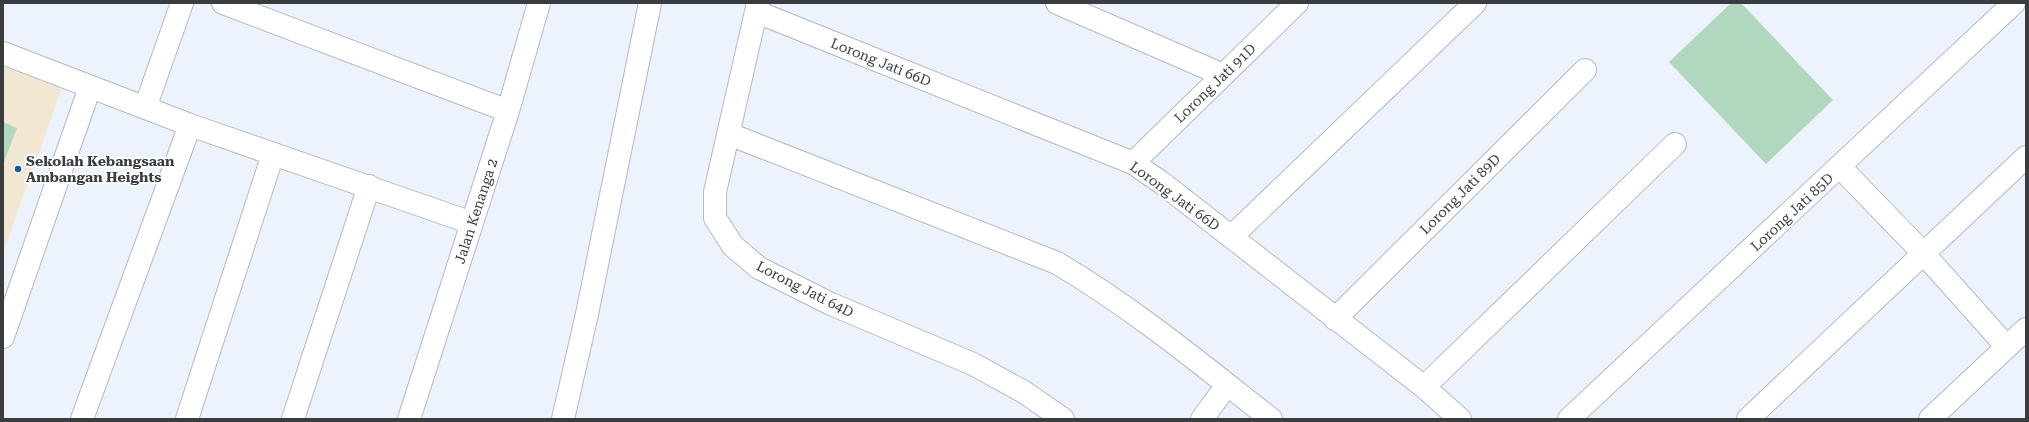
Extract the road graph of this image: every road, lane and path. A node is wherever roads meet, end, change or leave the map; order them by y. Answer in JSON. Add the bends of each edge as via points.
{"nodes":[{"id":1,"x":182,"y":3,"type":"edge"},
{"id":2,"x":223,"y":3,"type":"edge"},
{"id":3,"x":539,"y":3,"type":"edge"},
{"id":4,"x":650,"y":3,"type":"edge"},
{"id":5,"x":1058,"y":3,"type":"edge"},
{"id":6,"x":1297,"y":3,"type":"edge"},
{"id":7,"x":1475,"y":3,"type":"edge"},
{"id":8,"x":2014,"y":3,"type":"edge"},
{"id":9,"x":758,"y":7,"type":"edge"},
{"id":10,"x":1276,"y":11,"type":"edge"},
{"id":11,"x":3,"y":53,"type":"edge"},
{"id":12,"x":1585,"y":70,"type":"dead end"},
{"id":13,"x":1223,"y":75,"type":"junction"},
{"id":14,"x":90,"y":87,"type":"junction"},
{"id":15,"x":145,"y":108,"type":"junction"},
{"id":16,"x":508,"y":111,"type":"junction"},
{"id":17,"x":190,"y":125,"type":"junction"},
{"id":18,"x":729,"y":134,"type":"junction"},
{"id":19,"x":1675,"y":144,"type":"dead end"},
{"id":20,"x":273,"y":154,"type":"junction"},
{"id":21,"x":2026,"y":157,"type":"edge"},
{"id":22,"x":1133,"y":164,"type":"junction"},
{"id":23,"x":1840,"y":167,"type":"junction"},
{"id":24,"x":369,"y":186,"type":"junction"},
{"id":25,"x":472,"y":223,"type":"junction"},
{"id":26,"x":1230,"y":237,"type":"junction"},
{"id":27,"x":1923,"y":253,"type":"junction"},
{"id":28,"x":1335,"y":319,"type":"junction"},
{"id":29,"x":2026,"y":329,"type":"edge"},
{"id":30,"x":3,"y":337,"type":"edge"},
{"id":31,"x":2006,"y":347,"type":"junction"},
{"id":32,"x":1228,"y":385,"type":"junction"},
{"id":33,"x":1424,"y":387,"type":"junction"},
{"id":34,"x":82,"y":419,"type":"edge"},
{"id":35,"x":187,"y":419,"type":"edge"},
{"id":36,"x":293,"y":419,"type":"edge"},
{"id":37,"x":409,"y":419,"type":"edge"},
{"id":38,"x":563,"y":419,"type":"edge"},
{"id":39,"x":1063,"y":419,"type":"edge"},
{"id":40,"x":1202,"y":419,"type":"edge"},
{"id":41,"x":1271,"y":419,"type":"edge"},
{"id":42,"x":1460,"y":419,"type":"edge"},
{"id":43,"x":1569,"y":419,"type":"edge"},
{"id":44,"x":1748,"y":419,"type":"edge"},
{"id":45,"x":1930,"y":419,"type":"edge"}],
"edges":[{"from":1,"to":15,"type":"street"},
{"from":2,"to":16,"type":"street"},
{"from":3,"to":16,"type":"street","name":"Jalan Kenanga 2"},
{"from":4,"to":38,"type":"street"},
{"from":5,"to":13,"type":"street"},
{"from":6,"to":10,"type":"street","name":"Lorong Jati 91D"},
{"from":7,"to":26,"type":"street"},
{"from":8,"to":23,"type":"street","name":"Lorong Jati 85D"},
{"from":9,"to":18,"type":"street","name":"Lorong Jati 64D"},
{"from":9,"to":22,"type":"street","name":"Lorong Jati 66D"},
{"from":10,"to":13,"type":"street","name":"Lorong Jati 91D"},
{"from":11,"to":14,"type":"street"},
{"from":12,"to":28,"type":"street","name":"Lorong Jati 89D"},
{"from":13,"to":22,"type":"street","name":"Lorong Jati 91D"},
{"from":14,"to":15,"type":"street"},
{"from":14,"to":30,"type":"street"},
{"from":15,"to":17,"type":"street"},
{"from":16,"to":25,"type":"street","name":"Jalan Kenanga 2"},
{"from":17,"to":20,"type":"street"},
{"from":17,"to":34,"type":"street"},
{"from":18,"to":32,"type":"street","via":[[1057,263],[1101,289]]},
{"from":18,"to":39,"type":"street","name":"Lorong Jati 64D","via":[[715,192],[715,218],[734,246],[758,268],[831,304],[973,364],[1024,392]]},
{"from":19,"to":33,"type":"street"},
{"from":20,"to":24,"type":"street"},
{"from":20,"to":35,"type":"street"},
{"from":21,"to":27,"type":"street"},
{"from":22,"to":26,"type":"street","name":"Lorong Jati 66D"},
{"from":23,"to":27,"type":"street"},
{"from":23,"to":43,"type":"street","name":"Lorong Jati 85D"},
{"from":24,"to":25,"type":"street"},
{"from":24,"to":36,"type":"street"},
{"from":25,"to":37,"type":"street","name":"Jalan Kenanga 2"},
{"from":26,"to":28,"type":"street","name":"Lorong Jati 66D"},
{"from":27,"to":31,"type":"street"},
{"from":27,"to":44,"type":"street"},
{"from":28,"to":33,"type":"street","name":"Lorong Jati 66D"},
{"from":29,"to":31,"type":"street"},
{"from":31,"to":45,"type":"street"},
{"from":32,"to":40,"type":"street"},
{"from":32,"to":41,"type":"street"},
{"from":33,"to":42,"type":"street","name":"Lorong Jati 66D"}]}
